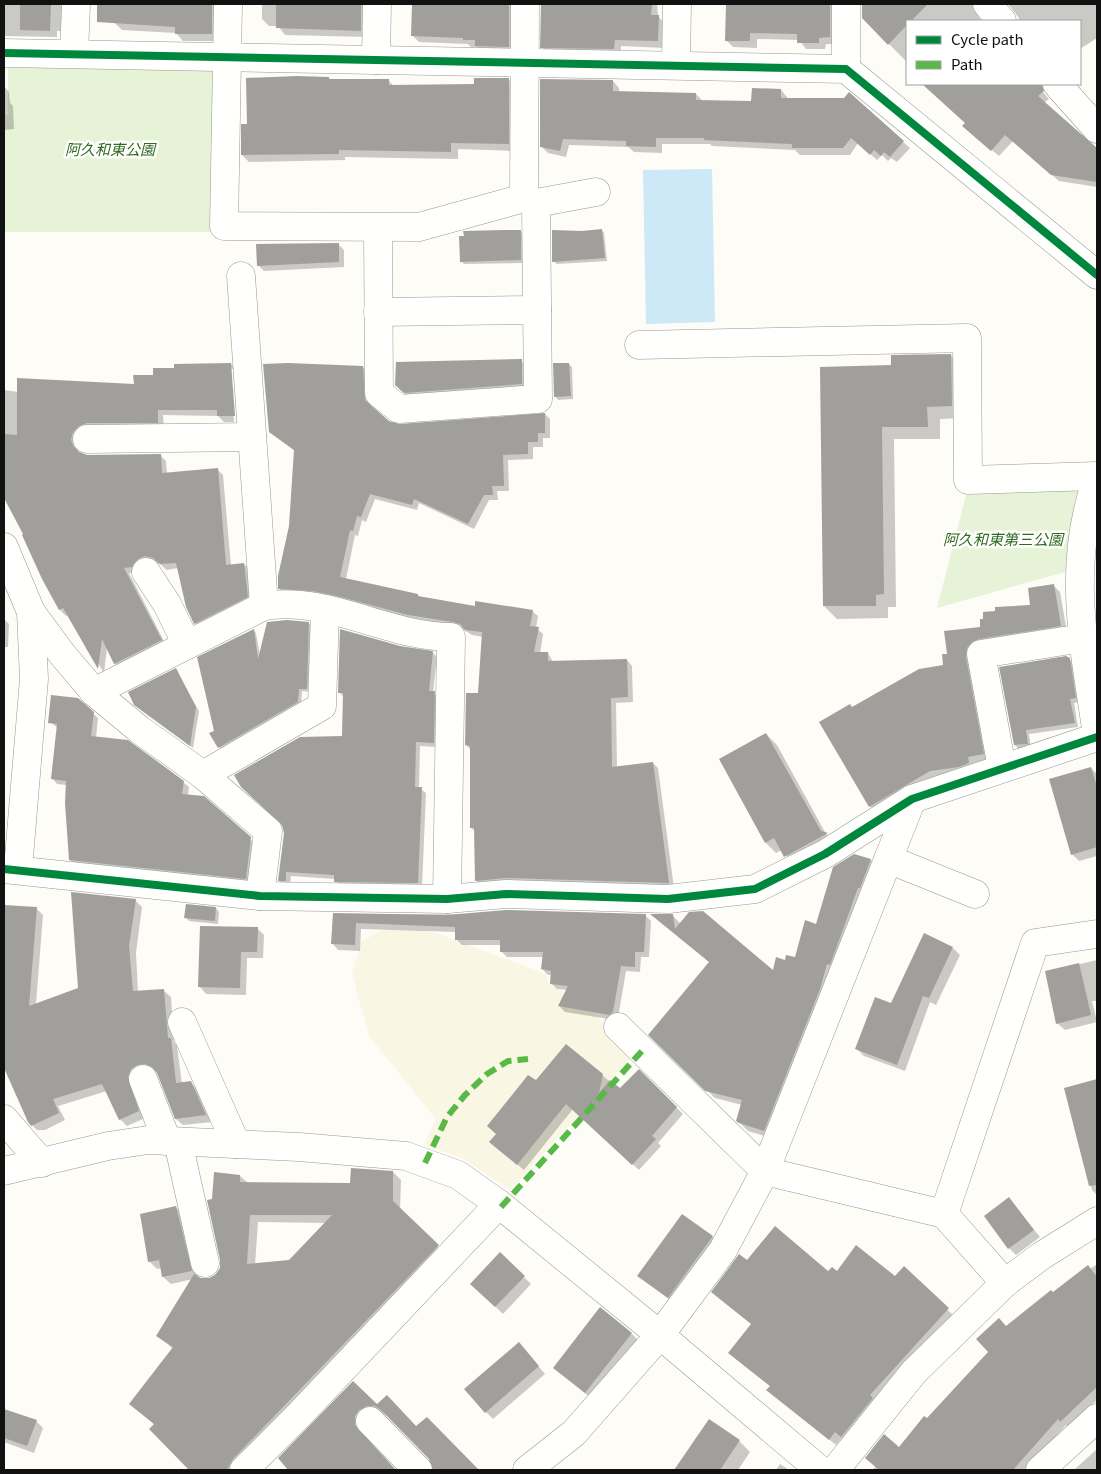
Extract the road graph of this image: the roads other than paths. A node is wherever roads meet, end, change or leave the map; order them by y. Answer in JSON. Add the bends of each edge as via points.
{"nodes":[{"id":1,"x":76,"y":4,"type":"edge"},
{"id":2,"x":228,"y":4,"type":"edge"},
{"id":3,"x":377,"y":4,"type":"edge"},
{"id":4,"x":525,"y":4,"type":"edge"},
{"id":5,"x":677,"y":4,"type":"edge"},
{"id":6,"x":846,"y":4,"type":"edge"},
{"id":7,"x":987,"y":4,"type":"edge"},
{"id":8,"x":1001,"y":20,"type":"edge"},
{"id":9,"x":4,"y":53,"type":"edge"},
{"id":10,"x":74,"y":54,"type":"junction"},
{"id":11,"x":227,"y":58,"type":"junction"},
{"id":12,"x":376,"y":60,"type":"junction"},
{"id":13,"x":524,"y":62,"type":"junction"},
{"id":14,"x":676,"y":65,"type":"junction"},
{"id":15,"x":846,"y":69,"type":"junction"},
{"id":16,"x":1058,"y":85,"type":"edge"},
{"id":17,"x":1097,"y":130,"type":"edge"},
{"id":18,"x":596,"y":192,"type":"dead end"},
{"id":19,"x":530,"y":201,"type":"junction"},
{"id":20,"x":378,"y":228,"type":"junction"},
{"id":21,"x":1097,"y":275,"type":"edge"},
{"id":22,"x":240,"y":276,"type":"dead end"},
{"id":23,"x":537,"y":310,"type":"junction"},
{"id":24,"x":378,"y":312,"type":"junction"},
{"id":25,"x":639,"y":345,"type":"dead end"},
{"id":26,"x":252,"y":437,"type":"junction"},
{"id":27,"x":88,"y":439,"type":"dead end"},
{"id":28,"x":1097,"y":477,"type":"edge"},
{"id":29,"x":4,"y":547,"type":"edge"},
{"id":30,"x":146,"y":572,"type":"dead end"},
{"id":31,"x":264,"y":606,"type":"junction"},
{"id":32,"x":325,"y":610,"type":"junction"},
{"id":33,"x":31,"y":612,"type":"junction"},
{"id":34,"x":1083,"y":638,"type":"junction"},
{"id":35,"x":187,"y":645,"type":"junction"},
{"id":36,"x":94,"y":692,"type":"junction"},
{"id":37,"x":1097,"y":736,"type":"edge"},
{"id":38,"x":1002,"y":768,"type":"junction"},
{"id":39,"x":203,"y":775,"type":"junction"},
{"id":40,"x":912,"y":799,"type":"junction"},
{"id":41,"x":888,"y":859,"type":"junction"},
{"id":42,"x":11,"y":869,"type":"edge"},
{"id":43,"x":975,"y":894,"type":"dead end"},
{"id":44,"x":260,"y":896,"type":"junction"},
{"id":45,"x":447,"y":899,"type":"junction"},
{"id":46,"x":1097,"y":934,"type":"edge"},
{"id":47,"x":182,"y":1022,"type":"dead end"},
{"id":48,"x":618,"y":1027,"type":"dead end"},
{"id":49,"x":143,"y":1079,"type":"dead end"},
{"id":50,"x":4,"y":1118,"type":"edge"},
{"id":51,"x":173,"y":1141,"type":"junction"},
{"id":52,"x":236,"y":1144,"type":"junction"},
{"id":53,"x":42,"y":1163,"type":"junction"},
{"id":54,"x":4,"y":1171,"type":"edge"},
{"id":55,"x":765,"y":1171,"type":"junction"},
{"id":56,"x":499,"y":1204,"type":"junction"},
{"id":57,"x":944,"y":1214,"type":"junction"},
{"id":58,"x":1097,"y":1222,"type":"edge"},
{"id":59,"x":205,"y":1264,"type":"dead end"},
{"id":60,"x":1005,"y":1283,"type":"junction"},
{"id":61,"x":660,"y":1336,"type":"junction"},
{"id":62,"x":1097,"y":1418,"type":"edge"},
{"id":63,"x":370,"y":1421,"type":"dead end"},
{"id":64,"x":244,"y":1470,"type":"edge"},
{"id":65,"x":418,"y":1470,"type":"edge"},
{"id":66,"x":526,"y":1470,"type":"edge"},
{"id":67,"x":820,"y":1470,"type":"edge"},
{"id":68,"x":835,"y":1470,"type":"edge"},
{"id":69,"x":1040,"y":1470,"type":"edge"}],
"edges":[{"from":1,"to":10,"type":"street"},
{"from":2,"to":11,"type":"street"},
{"from":3,"to":12,"type":"street"},
{"from":4,"to":13,"type":"street"},
{"from":5,"to":14,"type":"street"},
{"from":6,"to":15,"type":"street"},
{"from":7,"to":8,"type":"street"},
{"from":9,"to":10,"type":"street"},
{"from":10,"to":11,"type":"street"},
{"from":11,"to":12,"type":"street"},
{"from":11,"to":20,"type":"street","via":[[224,226]]},
{"from":12,"to":13,"type":"street"},
{"from":13,"to":14,"type":"street"},
{"from":13,"to":19,"type":"street"},
{"from":14,"to":15,"type":"street"},
{"from":15,"to":21,"type":"street"},
{"from":16,"to":17,"type":"street"},
{"from":18,"to":19,"type":"street"},
{"from":19,"to":20,"type":"street","via":[[419,227]]},
{"from":19,"to":23,"type":"street"},
{"from":20,"to":24,"type":"street"},
{"from":22,"to":26,"type":"street"},
{"from":23,"to":24,"type":"street"},
{"from":23,"to":24,"type":"street","via":[[538,399],[400,409],[379,393]]},
{"from":25,"to":28,"type":"street","via":[[967,338],[968,480]]},
{"from":26,"to":27,"type":"street"},
{"from":26,"to":31,"type":"street"},
{"from":28,"to":34,"type":"street","via":[[1088,504],[1080,553]]},
{"from":29,"to":33,"type":"street"},
{"from":30,"to":35,"type":"street","via":[[168,604]]},
{"from":31,"to":32,"type":"street","via":[[284,602]]},
{"from":31,"to":35,"type":"street"},
{"from":32,"to":39,"type":"street","via":[[322,706]]},
{"from":32,"to":45,"type":"street","via":[[427,637],[451,637]]},
{"from":33,"to":36,"type":"street"},
{"from":33,"to":42,"type":"street","via":[[34,679]]},
{"from":34,"to":37,"type":"street"},
{"from":34,"to":38,"type":"street","via":[[981,654]]},
{"from":35,"to":36,"type":"street"},
{"from":36,"to":39,"type":"street"},
{"from":37,"to":38,"type":"street"},
{"from":38,"to":40,"type":"street"},
{"from":39,"to":44,"type":"street","via":[[268,831]]},
{"from":40,"to":41,"type":"street"},
{"from":40,"to":45,"type":"street","via":[[825,854],[755,889],[668,899],[506,894]]},
{"from":41,"to":43,"type":"street"},
{"from":41,"to":55,"type":"street"},
{"from":42,"to":44,"type":"street"},
{"from":44,"to":45,"type":"street"},
{"from":46,"to":57,"type":"street","via":[[1035,943]]},
{"from":47,"to":52,"type":"street"},
{"from":48,"to":55,"type":"street"},
{"from":49,"to":51,"type":"street"},
{"from":50,"to":53,"type":"street"},
{"from":51,"to":52,"type":"street"},
{"from":51,"to":53,"type":"street","via":[[148,1140],[108,1146]]},
{"from":51,"to":59,"type":"street"},
{"from":52,"to":56,"type":"street","via":[[406,1156],[458,1175]]},
{"from":53,"to":54,"type":"street"},
{"from":55,"to":57,"type":"street"},
{"from":55,"to":61,"type":"street","via":[[724,1250]]},
{"from":56,"to":61,"type":"street"},
{"from":56,"to":64,"type":"street"},
{"from":57,"to":60,"type":"street"},
{"from":58,"to":60,"type":"street","via":[[1041,1256]]},
{"from":60,"to":68,"type":"street","via":[[914,1372]]},
{"from":61,"to":66,"type":"street","via":[[574,1433]]},
{"from":61,"to":67,"type":"street"},
{"from":62,"to":69,"type":"street"},
{"from":63,"to":65,"type":"street"}]}
